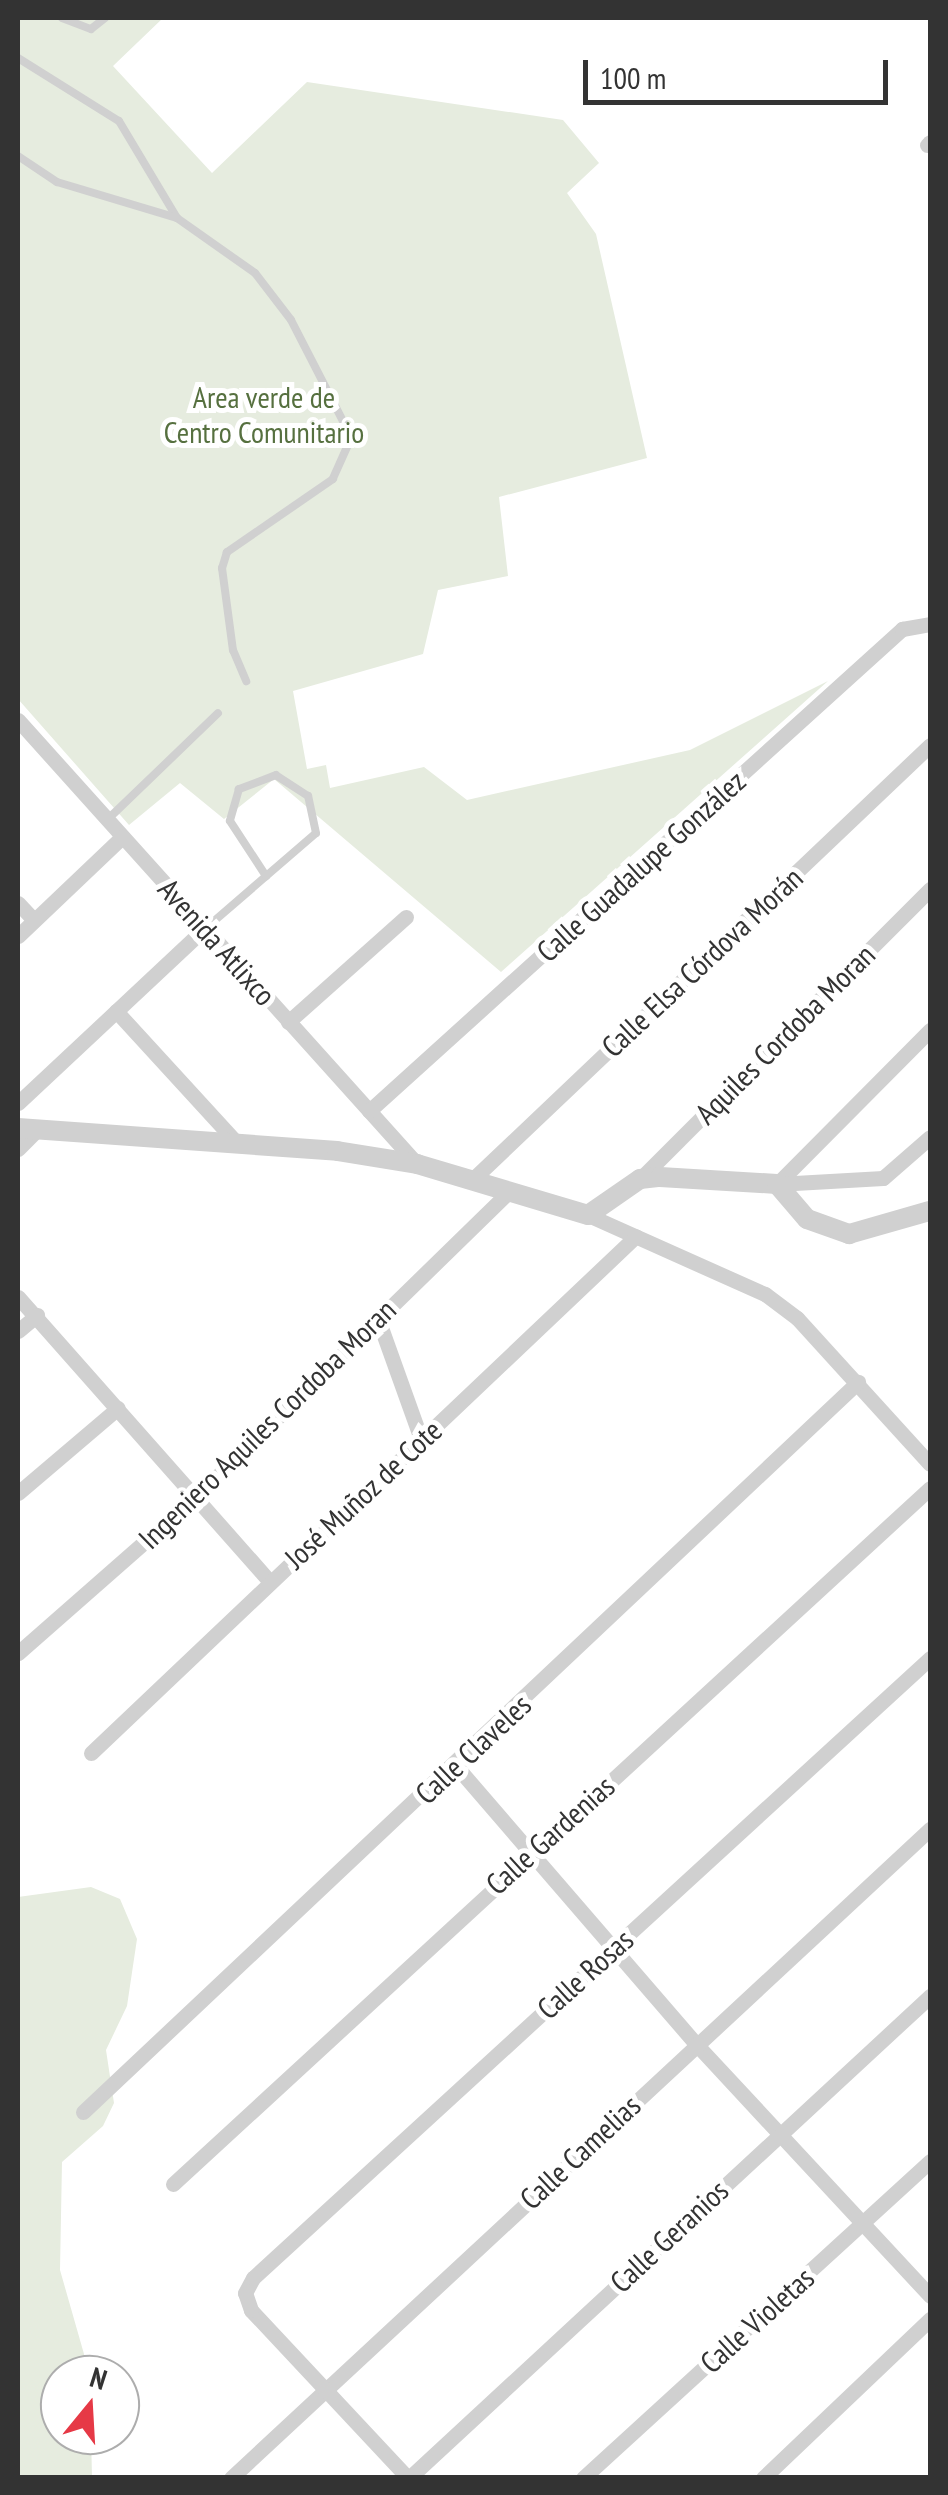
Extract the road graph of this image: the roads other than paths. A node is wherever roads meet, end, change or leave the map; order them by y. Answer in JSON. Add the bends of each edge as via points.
{"nodes":[{"id":1,"x":62,"y":18,"type":"edge"},
{"id":2,"x":105,"y":18,"type":"edge"},
{"id":3,"x":18,"y":58,"type":"edge"},
{"id":4,"x":18,"y":156,"type":"edge"},
{"id":5,"x":177,"y":218,"type":"junction"},
{"id":6,"x":922,"y":623,"type":"edge"},
{"id":7,"x":246,"y":682,"type":"dead end"},
{"id":8,"x":218,"y":713,"type":"dead end"},
{"id":9,"x":18,"y":720,"type":"edge"},
{"id":10,"x":930,"y":745,"type":"edge"},
{"id":11,"x":107,"y":820,"type":"junction"},
{"id":12,"x":122,"y":837,"type":"junction"},
{"id":13,"x":266,"y":876,"type":"junction"},
{"id":14,"x":930,"y":889,"type":"edge"},
{"id":15,"x":18,"y":902,"type":"edge"},
{"id":16,"x":406,"y":917,"type":"dead end"},
{"id":17,"x":34,"y":920,"type":"junction"},
{"id":18,"x":204,"y":928,"type":"junction"},
{"id":19,"x":18,"y":936,"type":"edge"},
{"id":20,"x":116,"y":1011,"type":"junction"},
{"id":21,"x":288,"y":1022,"type":"junction"},
{"id":22,"x":930,"y":1030,"type":"edge"},
{"id":23,"x":18,"y":1103,"type":"edge"},
{"id":24,"x":370,"y":1112,"type":"junction"},
{"id":25,"x":18,"y":1128,"type":"edge"},
{"id":26,"x":39,"y":1128,"type":"junction"},
{"id":27,"x":930,"y":1138,"type":"edge"},
{"id":28,"x":238,"y":1143,"type":"junction"},
{"id":29,"x":18,"y":1149,"type":"edge"},
{"id":30,"x":417,"y":1164,"type":"junction"},
{"id":31,"x":473,"y":1179,"type":"junction"},
{"id":32,"x":640,"y":1179,"type":"junction"},
{"id":33,"x":776,"y":1184,"type":"junction"},
{"id":34,"x":511,"y":1190,"type":"junction"},
{"id":35,"x":930,"y":1211,"type":"edge"},
{"id":36,"x":588,"y":1215,"type":"junction"},
{"id":37,"x":636,"y":1236,"type":"junction"},
{"id":38,"x":18,"y":1297,"type":"edge"},
{"id":39,"x":38,"y":1315,"type":"junction"},
{"id":40,"x":378,"y":1319,"type":"junction"},
{"id":41,"x":18,"y":1331,"type":"edge"},
{"id":42,"x":858,"y":1382,"type":"junction"},
{"id":43,"x":118,"y":1408,"type":"junction"},
{"id":44,"x":422,"y":1439,"type":"junction"},
{"id":45,"x":930,"y":1464,"type":"edge"},
{"id":46,"x":930,"y":1488,"type":"edge"},
{"id":47,"x":18,"y":1494,"type":"edge"},
{"id":48,"x":197,"y":1496,"type":"junction"},
{"id":49,"x":270,"y":1582,"type":"junction"},
{"id":50,"x":18,"y":1653,"type":"edge"},
{"id":51,"x":930,"y":1658,"type":"edge"},
{"id":52,"x":91,"y":1754,"type":"dead end"},
{"id":53,"x":456,"y":1766,"type":"junction"},
{"id":54,"x":930,"y":1829,"type":"edge"},
{"id":55,"x":529,"y":1854,"type":"junction"},
{"id":56,"x":613,"y":1948,"type":"junction"},
{"id":57,"x":930,"y":1996,"type":"edge"},
{"id":58,"x":696,"y":2044,"type":"junction"},
{"id":59,"x":83,"y":2112,"type":"dead end"},
{"id":60,"x":781,"y":2132,"type":"junction"},
{"id":61,"x":930,"y":2161,"type":"edge"},
{"id":62,"x":172,"y":2184,"type":"dead end"},
{"id":63,"x":863,"y":2223,"type":"junction"},
{"id":64,"x":930,"y":2296,"type":"edge"},
{"id":65,"x":930,"y":2320,"type":"edge"},
{"id":66,"x":326,"y":2388,"type":"junction"},
{"id":67,"x":231,"y":2478,"type":"edge"},
{"id":68,"x":408,"y":2478,"type":"edge"},
{"id":69,"x":583,"y":2478,"type":"edge"},
{"id":70,"x":763,"y":2478,"type":"edge"}],
"edges":[{"from":1,"to":2,"type":"lane","via":[[91,29]]},
{"from":3,"to":5,"type":"lane","via":[[119,121]]},
{"from":4,"to":5,"type":"lane","via":[[57,182]]},
{"from":5,"to":7,"type":"lane","via":[[255,273],[291,320],[344,423],[347,447],[334,479],[227,552],[222,568],[233,650]]},
{"from":6,"to":24,"type":"street","name":"Calle Guadalupe González"},
{"from":8,"to":11,"type":"lane"},
{"from":9,"to":11,"type":"street","name":"Avenida Atlixco"},
{"from":10,"to":31,"type":"street","name":"Calle Elsa Córdova Morán"},
{"from":11,"to":12,"type":"street","name":"Avenida Atlixco"},
{"from":12,"to":17,"type":"street"},
{"from":12,"to":18,"type":"street","name":"Avenida Atlixco"},
{"from":13,"to":13,"type":"lane","via":[[318,823],[308,796],[276,775],[239,789],[230,821]]},
{"from":13,"to":18,"type":"lane"},
{"from":14,"to":32,"type":"street","name":"Aquiles Cordoba Moran"},
{"from":15,"to":17,"type":"street"},
{"from":16,"to":21,"type":"street"},
{"from":17,"to":19,"type":"street"},
{"from":18,"to":20,"type":"street"},
{"from":18,"to":21,"type":"street","name":"Avenida Atlixco"},
{"from":20,"to":23,"type":"street"},
{"from":20,"to":28,"type":"street"},
{"from":21,"to":24,"type":"street","name":"Avenida Atlixco"},
{"from":22,"to":33,"type":"street"},
{"from":24,"to":30,"type":"street","name":"Avenida Atlixco"},
{"from":25,"to":26,"type":"street"},
{"from":26,"to":28,"type":"street"},
{"from":26,"to":29,"type":"street"},
{"from":27,"to":33,"type":"street","via":[[884,1178]]},
{"from":28,"to":30,"type":"street"},
{"from":30,"to":31,"type":"street"},
{"from":31,"to":34,"type":"street"},
{"from":32,"to":33,"type":"street"},
{"from":32,"to":36,"type":"street","name":"Aquiles Cordoba Moran"},
{"from":33,"to":35,"type":"street","via":[[828,1231],[850,1234]]},
{"from":34,"to":36,"type":"street"},
{"from":34,"to":40,"type":"street","name":"Ingeniero Aquiles Cordoba Moran"},
{"from":36,"to":37,"type":"street"},
{"from":37,"to":42,"type":"street","via":[[765,1294]]},
{"from":37,"to":44,"type":"street","name":"José Muñoz de Cote"},
{"from":38,"to":39,"type":"street"},
{"from":39,"to":41,"type":"street"},
{"from":39,"to":43,"type":"street"},
{"from":40,"to":44,"type":"street"},
{"from":40,"to":48,"type":"street","name":"Ingeniero Aquiles Cordoba Moran"},
{"from":42,"to":45,"type":"street"},
{"from":42,"to":53,"type":"street","name":"Calle Claveles"},
{"from":43,"to":47,"type":"street"},
{"from":43,"to":48,"type":"street"},
{"from":44,"to":49,"type":"street","name":"José Muñoz de Cote"},
{"from":46,"to":55,"type":"street","name":"Calle Gardenias"},
{"from":48,"to":49,"type":"street"},
{"from":48,"to":50,"type":"street","name":"Ingeniero Aquiles Cordoba Moran"},
{"from":49,"to":52,"type":"street","name":"José Muñoz de Cote"},
{"from":51,"to":56,"type":"street","name":"Calle Rosas"},
{"from":53,"to":55,"type":"street"},
{"from":53,"to":59,"type":"street","name":"Calle Claveles"},
{"from":54,"to":58,"type":"street","name":"Calle Camelias"},
{"from":55,"to":56,"type":"street"},
{"from":55,"to":62,"type":"street","name":"Calle Gardenias"},
{"from":56,"to":58,"type":"street"},
{"from":56,"to":66,"type":"street","name":"Calle Rosas","via":[[253,2278],[246,2294],[251,2310]]},
{"from":57,"to":60,"type":"street","name":"Calle Geranios"},
{"from":58,"to":60,"type":"street"},
{"from":58,"to":66,"type":"street","name":"Calle Camelias"},
{"from":60,"to":63,"type":"street"},
{"from":60,"to":68,"type":"street","name":"Calle Geranios"},
{"from":61,"to":63,"type":"street","name":"Calle Violetas"},
{"from":63,"to":64,"type":"street"},
{"from":63,"to":69,"type":"street","name":"Calle Violetas"},
{"from":65,"to":70,"type":"street"},
{"from":66,"to":67,"type":"street","name":"Calle Camelias"},
{"from":66,"to":68,"type":"street"}]}
